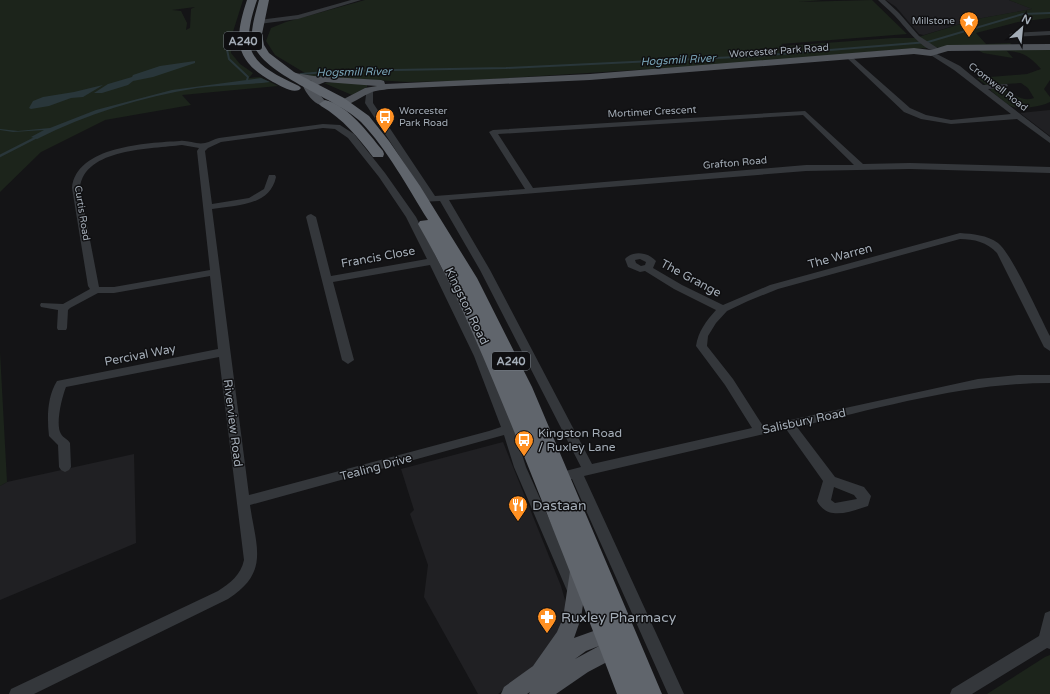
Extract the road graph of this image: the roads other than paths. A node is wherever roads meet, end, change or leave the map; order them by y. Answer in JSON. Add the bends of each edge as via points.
{"nodes":[{"id":1,"x":252,"y":0,"type":"edge"},
{"id":2,"x":264,"y":0,"type":"edge"},
{"id":3,"x":358,"y":0,"type":"edge"},
{"id":4,"x":881,"y":0,"type":"edge"},
{"id":5,"x":259,"y":22,"type":"junction"},
{"id":6,"x":1050,"y":33,"type":"edge"},
{"id":7,"x":1012,"y":35,"type":"dead end"},
{"id":8,"x":1050,"y":47,"type":"edge"},
{"id":9,"x":933,"y":50,"type":"junction"},
{"id":10,"x":849,"y":57,"type":"junction"},
{"id":11,"x":295,"y":76,"type":"junction"},
{"id":12,"x":328,"y":80,"type":"junction"},
{"id":13,"x":311,"y":84,"type":"junction"},
{"id":14,"x":1004,"y":86,"type":"dead end"},
{"id":15,"x":981,"y":87,"type":"junction"},
{"id":16,"x":367,"y":88,"type":"junction"},
{"id":17,"x":324,"y":103,"type":"junction"},
{"id":18,"x":346,"y":103,"type":"junction"},
{"id":19,"x":1019,"y":116,"type":"junction"},
{"id":20,"x":1050,"y":141,"type":"edge"},
{"id":21,"x":205,"y":146,"type":"junction"},
{"id":22,"x":860,"y":166,"type":"junction"},
{"id":23,"x":1050,"y":170,"type":"edge"},
{"id":24,"x":272,"y":177,"type":"dead end"},
{"id":25,"x":531,"y":191,"type":"junction"},
{"id":26,"x":432,"y":199,"type":"junction"},
{"id":27,"x":207,"y":207,"type":"junction"},
{"id":28,"x":311,"y":217,"type":"dead end"},
{"id":29,"x":434,"y":261,"type":"junction"},
{"id":30,"x":647,"y":268,"type":"dead end"},
{"id":31,"x":215,"y":272,"type":"junction"},
{"id":32,"x":326,"y":280,"type":"junction"},
{"id":33,"x":96,"y":290,"type":"junction"},
{"id":34,"x":44,"y":305,"type":"dead end"},
{"id":35,"x":65,"y":307,"type":"junction"},
{"id":36,"x":723,"y":309,"type":"junction"},
{"id":37,"x":62,"y":328,"type":"dead end"},
{"id":38,"x":1050,"y":347,"type":"edge"},
{"id":39,"x":224,"y":352,"type":"junction"},
{"id":40,"x":348,"y":360,"type":"dead end"},
{"id":41,"x":1050,"y":378,"type":"edge"},
{"id":42,"x":789,"y":424,"type":"junction"},
{"id":43,"x":507,"y":429,"type":"junction"},
{"id":44,"x":760,"y":431,"type":"junction"},
{"id":45,"x":65,"y":467,"type":"dead end"},
{"id":46,"x":575,"y":473,"type":"junction"},
{"id":47,"x":830,"y":480,"type":"dead end"},
{"id":48,"x":243,"y":502,"type":"junction"},
{"id":49,"x":580,"y":568,"type":"junction"},
{"id":50,"x":576,"y":596,"type":"junction"},
{"id":51,"x":1050,"y":618,"type":"edge"},
{"id":52,"x":619,"y":639,"type":"junction"},
{"id":53,"x":1048,"y":641,"type":"edge"},
{"id":54,"x":537,"y":685,"type":"edge"},
{"id":55,"x":17,"y":694,"type":"edge"},
{"id":56,"x":511,"y":694,"type":"edge"},
{"id":57,"x":629,"y":694,"type":"edge"},
{"id":58,"x":650,"y":694,"type":"edge"},
{"id":59,"x":676,"y":694,"type":"edge"},
{"id":60,"x":958,"y":694,"type":"edge"}],
"edges":[{"from":1,"to":17,"type":"highway","name":"Kingston Road","number":"A240","via":[[243,36],[248,57],[266,74]]},
{"from":2,"to":5,"type":"highway","number":"A240"},
{"from":3,"to":5,"type":"street","via":[[298,17]]},
{"from":4,"to":9,"type":"street","name":"Cromwell Road"},
{"from":5,"to":11,"type":"highway","number":"A240","via":[[261,50],[273,63]]},
{"from":6,"to":7,"type":"street"},
{"from":8,"to":9,"type":"main road","name":"Worcester Park Road"},
{"from":9,"to":10,"type":"main road","name":"Worcester Park Road"},
{"from":9,"to":15,"type":"street","name":"Cromwell Road"},
{"from":10,"to":16,"type":"main road","name":"Worcester Park Road","via":[[590,77]]},
{"from":10,"to":19,"type":"street","via":[[907,110],[924,117],[951,122]]},
{"from":11,"to":12,"type":"main road"},
{"from":11,"to":13,"type":"highway","number":"A240"},
{"from":12,"to":13,"type":"main road"},
{"from":12,"to":16,"type":"main road"},
{"from":13,"to":17,"type":"main road","via":[[308,86],[309,89]]},
{"from":13,"to":18,"type":"highway","name":"Kingston Road","number":"A240"},
{"from":14,"to":15,"type":"street"},
{"from":15,"to":19,"type":"street","name":"Cromwell Road"},
{"from":16,"to":18,"type":"main road"},
{"from":16,"to":26,"type":"street","via":[[370,94],[369,103]]},
{"from":17,"to":18,"type":"main road"},
{"from":17,"to":49,"type":"highway","name":"Kingston Road","number":"A240","via":[[343,115],[369,143],[397,180],[442,254],[501,377]]},
{"from":18,"to":26,"type":"highway","name":"Kingston Road","number":"A240","via":[[368,121]]},
{"from":19,"to":20,"type":"street","name":"Cromwell Road"},
{"from":21,"to":27,"type":"street","name":"Riverview Road","via":[[202,151]]},
{"from":21,"to":29,"type":"street","name":"Kingston Road","via":[[212,141],[322,126],[337,127],[351,136],[390,186]]},
{"from":21,"to":33,"type":"street","name":"Curtis Road","via":[[182,143],[115,151],[94,160],[77,178],[76,188],[93,286]]},
{"from":22,"to":23,"type":"street","name":"Grafton Road"},
{"from":22,"to":25,"type":"street","name":"Grafton Road","via":[[806,168]]},
{"from":22,"to":25,"type":"street","name":"Mortimer Crescent","via":[[806,111],[490,130]]},
{"from":24,"to":27,"type":"street","via":[[270,186],[255,198]]},
{"from":25,"to":26,"type":"street","name":"Grafton Road"},
{"from":26,"to":46,"type":"highway","name":"Kingston Road","number":"A240","via":[[450,244],[518,374]]},
{"from":26,"to":46,"type":"street","via":[[486,270]]},
{"from":27,"to":31,"type":"street","name":"Riverview Road"},
{"from":28,"to":32,"type":"street","name":"Francis Close"},
{"from":29,"to":32,"type":"street","name":"Francis Close"},
{"from":29,"to":43,"type":"street","name":"Kingston Road","via":[[480,356]]},
{"from":30,"to":36,"type":"street","name":"The Grange","via":[[678,287]]},
{"from":31,"to":33,"type":"street","via":[[114,290]]},
{"from":31,"to":39,"type":"street","name":"Riverview Road"},
{"from":32,"to":40,"type":"street","name":"Francis Close"},
{"from":33,"to":35,"type":"street"},
{"from":34,"to":35,"type":"street"},
{"from":35,"to":37,"type":"street","via":[[61,313]]},
{"from":36,"to":38,"type":"street","name":"The Warren","via":[[774,288],[960,236],[968,236],[998,247]]},
{"from":36,"to":44,"type":"street","name":"The Warren","via":[[703,336],[701,346],[729,382]]},
{"from":39,"to":45,"type":"street","name":"Percival Way","via":[[61,384],[54,404],[53,417],[55,436],[64,443]]},
{"from":39,"to":48,"type":"street","name":"Riverview Road"},
{"from":41,"to":42,"type":"street","name":"Salisbury Road","via":[[978,383]]},
{"from":42,"to":44,"type":"street","name":"Salisbury Road"},
{"from":42,"to":47,"type":"street"},
{"from":43,"to":48,"type":"street","name":"Tealing Drive"},
{"from":43,"to":50,"type":"street","name":"Kingston Road","via":[[523,474]]},
{"from":44,"to":46,"type":"street","name":"Salisbury Road"},
{"from":46,"to":52,"type":"highway","name":"Kingston Road","number":"A240"},
{"from":46,"to":59,"type":"street"},
{"from":48,"to":55,"type":"street","name":"Riverview Road","via":[[251,560],[250,568],[241,583],[223,595]]},
{"from":49,"to":50,"type":"main road"},
{"from":49,"to":52,"type":"highway","name":"Kingston Road","number":"A240"},
{"from":50,"to":54,"type":"main road","via":[[565,637]]},
{"from":51,"to":53,"type":"street"},
{"from":52,"to":54,"type":"main road","via":[[580,666]]},
{"from":52,"to":57,"type":"highway","name":"Kingston Road","number":"A240"},
{"from":52,"to":58,"type":"highway","name":"Kingston Road","number":"A240"},
{"from":53,"to":60,"type":"street"},
{"from":54,"to":56,"type":"main road"}]}
